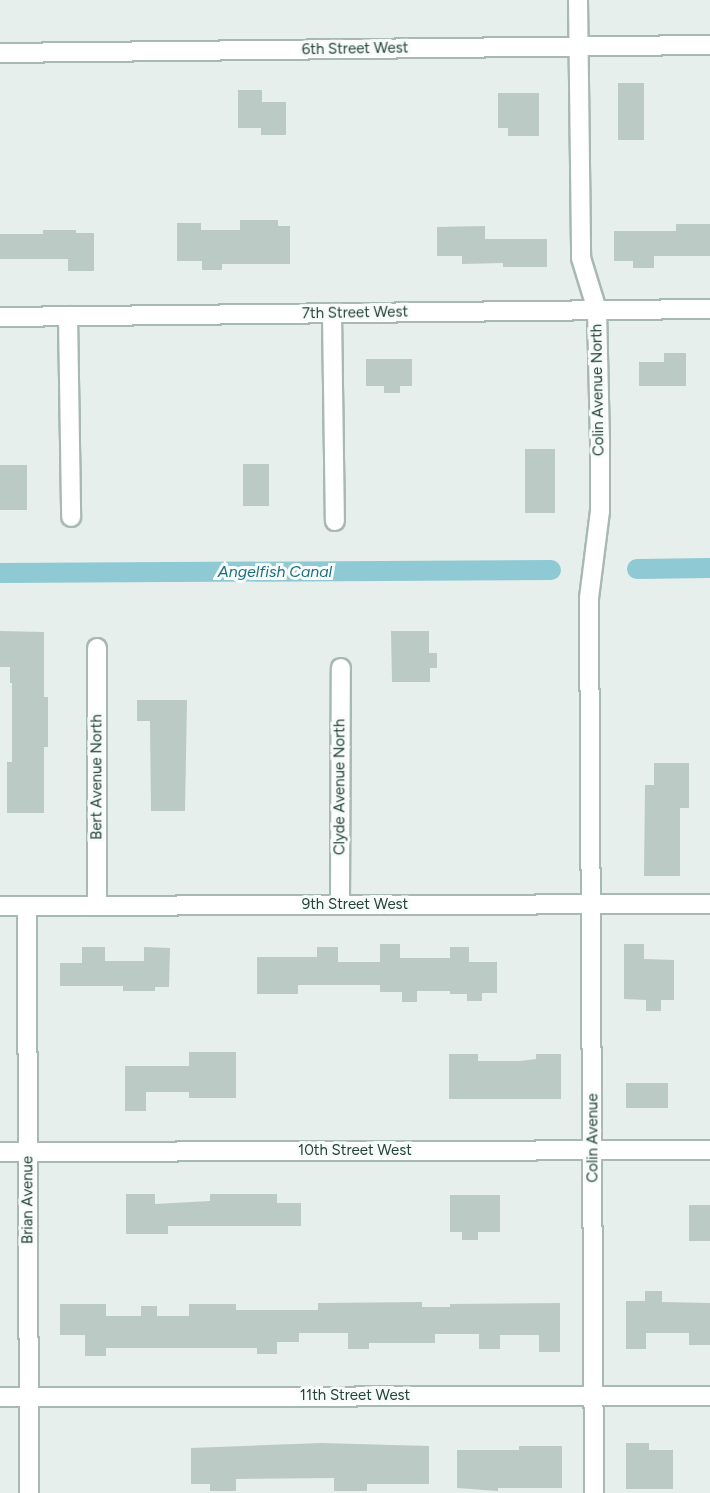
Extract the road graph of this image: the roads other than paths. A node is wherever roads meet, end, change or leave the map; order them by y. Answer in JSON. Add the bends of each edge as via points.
{"nodes":[{"id":1,"x":578,"y":0,"type":"edge"},
{"id":2,"x":710,"y":45,"type":"edge"},
{"id":3,"x":578,"y":46,"type":"junction"},
{"id":4,"x":0,"y":53,"type":"edge"},
{"id":5,"x":710,"y":309,"type":"edge"},
{"id":6,"x":597,"y":310,"type":"junction"},
{"id":7,"x":332,"y":314,"type":"junction"},
{"id":8,"x":68,"y":316,"type":"junction"},
{"id":9,"x":0,"y":317,"type":"edge"},
{"id":10,"x":70,"y":517,"type":"dead end"},
{"id":11,"x":335,"y":521,"type":"dead end"},
{"id":12,"x":97,"y":648,"type":"dead end"},
{"id":13,"x":340,"y":668,"type":"dead end"},
{"id":14,"x":589,"y":783,"type":"joint"},
{"id":15,"x":710,"y":904,"type":"edge"},
{"id":16,"x":340,"y":905,"type":"junction"},
{"id":17,"x":592,"y":905,"type":"junction"},
{"id":18,"x":0,"y":906,"type":"edge"},
{"id":19,"x":27,"y":906,"type":"junction"},
{"id":20,"x":97,"y":906,"type":"junction"},
{"id":21,"x":710,"y":1150,"type":"edge"},
{"id":22,"x":28,"y":1151,"type":"junction"},
{"id":23,"x":593,"y":1151,"type":"junction"},
{"id":24,"x":0,"y":1152,"type":"edge"},
{"id":25,"x":593,"y":1396,"type":"junction"},
{"id":26,"x":710,"y":1396,"type":"edge"},
{"id":27,"x":0,"y":1397,"type":"edge"},
{"id":28,"x":28,"y":1397,"type":"junction"},
{"id":29,"x":29,"y":1493,"type":"edge"},
{"id":30,"x":594,"y":1493,"type":"edge"}],
"edges":[{"from":1,"to":3,"type":"street","name":"Colin Avenue North"},
{"from":2,"to":3,"type":"street","name":"6th Street West"},
{"from":3,"to":4,"type":"street","name":"6th Street West"},
{"from":3,"to":6,"type":"street","name":"Colin Avenue North","via":[[581,258]]},
{"from":5,"to":6,"type":"street","name":"7th Street West"},
{"from":6,"to":7,"type":"street","name":"7th Street West"},
{"from":6,"to":14,"type":"street","name":"Colin Avenue North","via":[[600,511],[589,598]]},
{"from":7,"to":8,"type":"street","name":"7th Street West"},
{"from":7,"to":11,"type":"street"},
{"from":8,"to":9,"type":"street","name":"7th Street West"},
{"from":8,"to":10,"type":"street"},
{"from":12,"to":20,"type":"street","name":"Bert Avenue North"},
{"from":13,"to":16,"type":"street","name":"Clyde Avenue North"},
{"from":14,"to":17,"type":"street","name":"Colin Avenue"},
{"from":15,"to":17,"type":"street","name":"9th Street West"},
{"from":16,"to":17,"type":"street","name":"9th Street West"},
{"from":16,"to":20,"type":"street","name":"9th Street West"},
{"from":17,"to":23,"type":"street","name":"Colin Avenue"},
{"from":18,"to":19,"type":"street","name":"9th Street West"},
{"from":19,"to":20,"type":"street","name":"9th Street West"},
{"from":19,"to":22,"type":"street","name":"Brian Avenue"},
{"from":21,"to":23,"type":"street","name":"10th Street West"},
{"from":22,"to":23,"type":"street","name":"10th Street West"},
{"from":22,"to":24,"type":"street","name":"10th Street West"},
{"from":22,"to":28,"type":"street","name":"Brian Avenue"},
{"from":23,"to":25,"type":"street","name":"Colin Avenue"},
{"from":25,"to":26,"type":"street","name":"11th Street West"},
{"from":25,"to":28,"type":"street","name":"11th Street West"},
{"from":25,"to":30,"type":"street","name":"Colin Avenue"},
{"from":27,"to":28,"type":"street","name":"11th Street West"},
{"from":28,"to":29,"type":"street","name":"Brian Avenue"}]}
